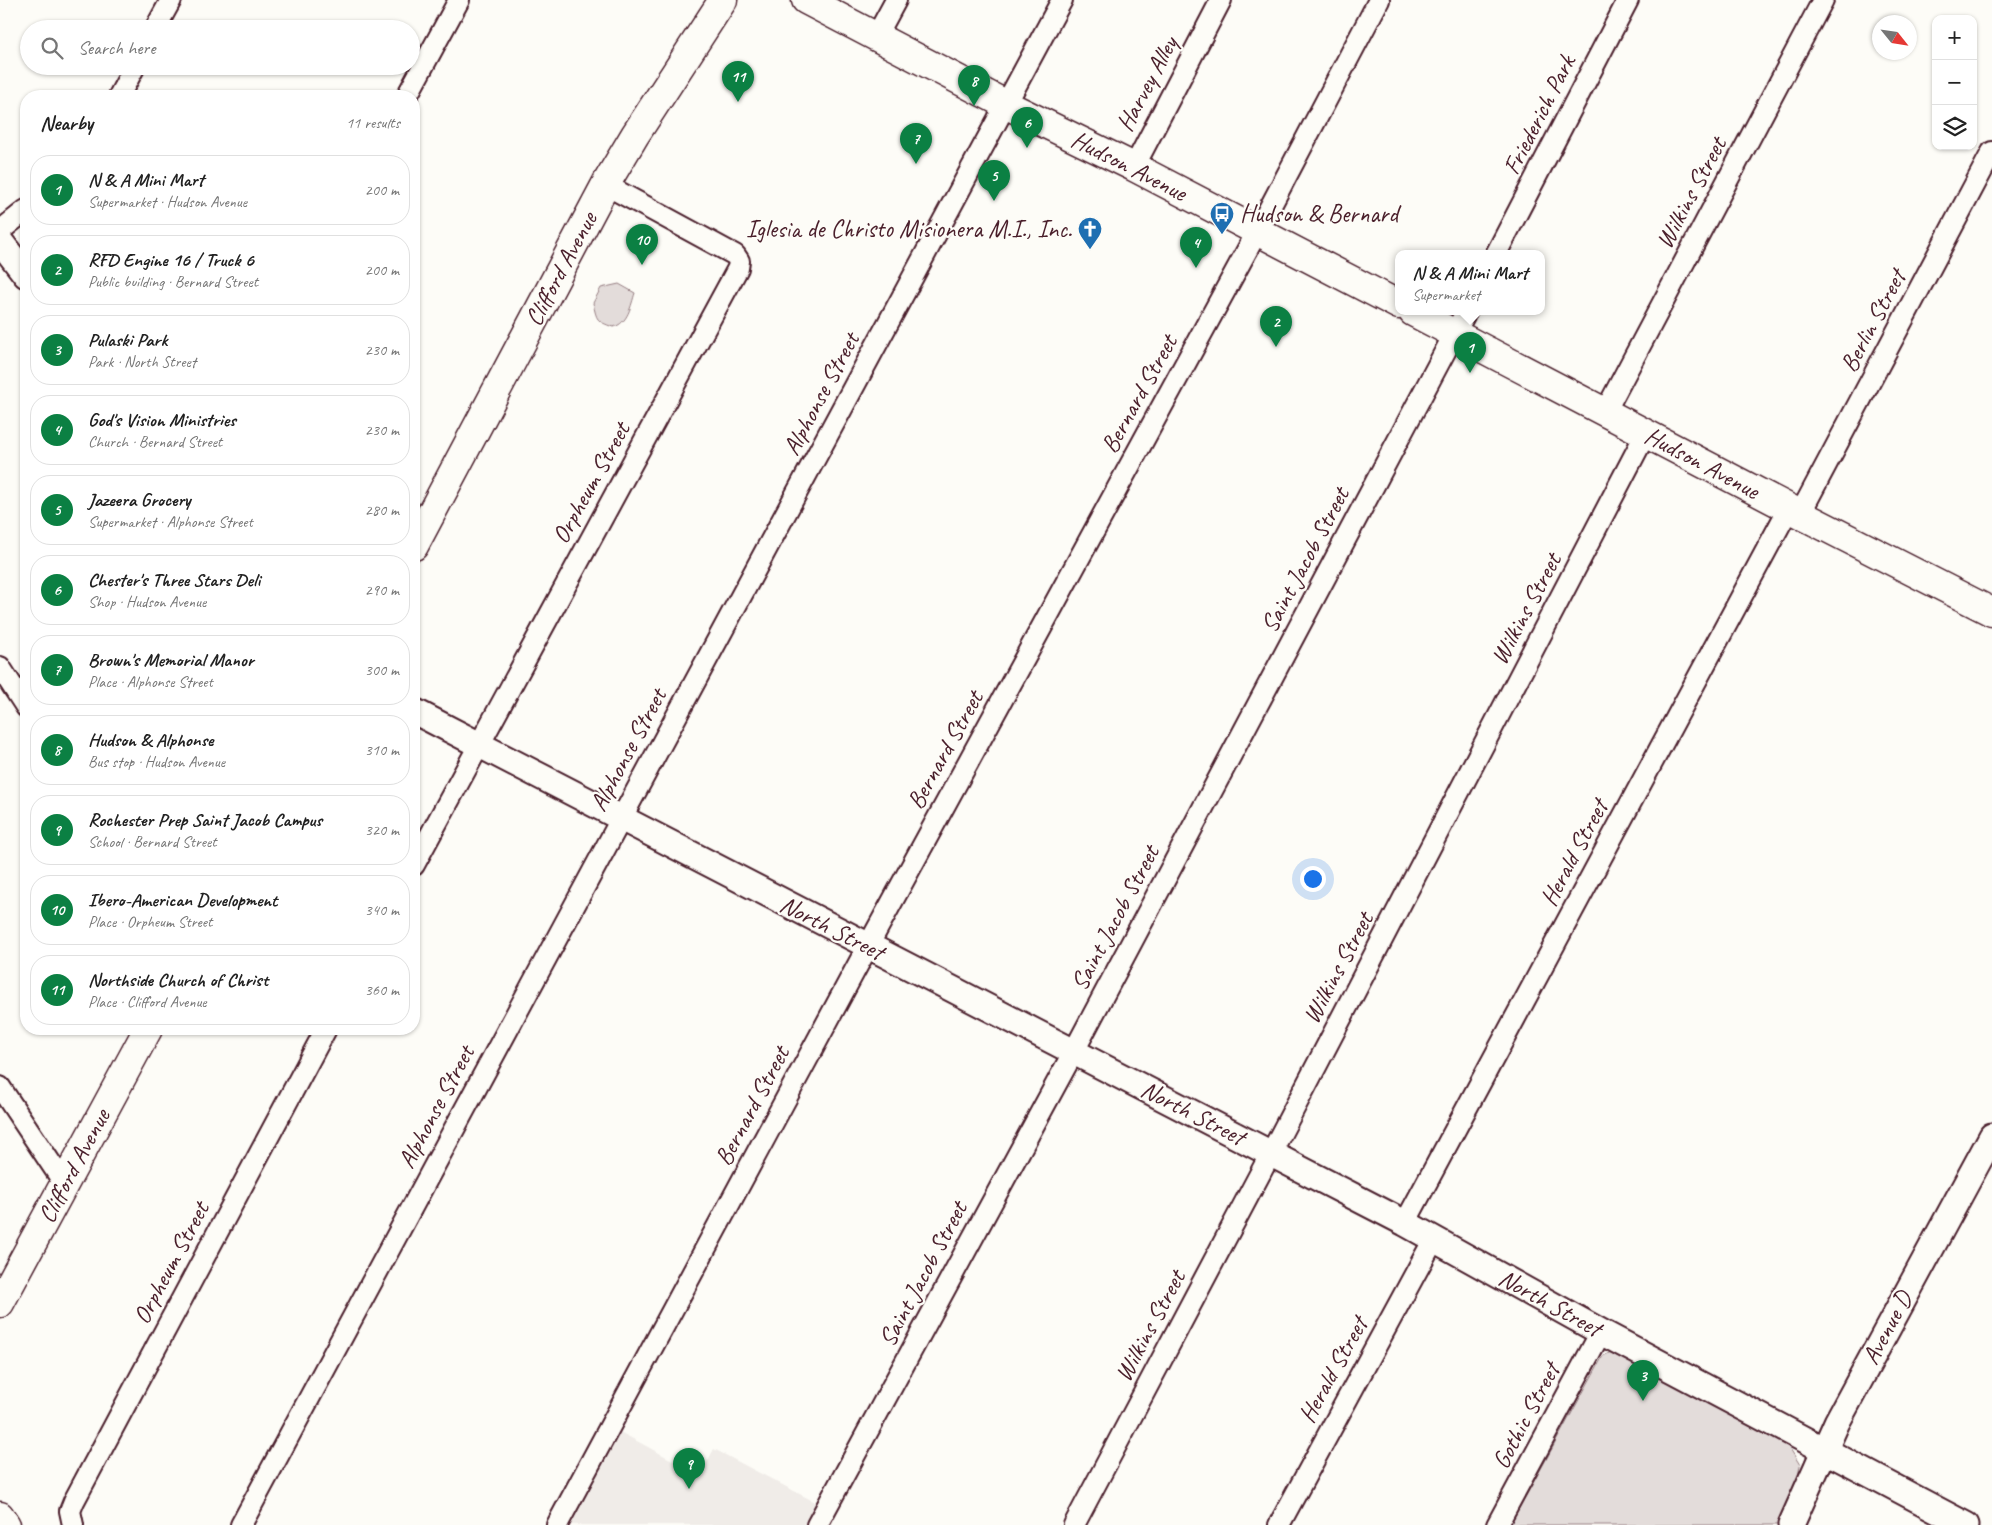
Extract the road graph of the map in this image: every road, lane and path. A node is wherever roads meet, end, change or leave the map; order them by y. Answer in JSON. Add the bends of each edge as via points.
{"nodes":[{"id":1,"x":171,"y":0,"type":"edge"},
{"id":2,"x":459,"y":0,"type":"edge"},
{"id":3,"x":723,"y":0,"type":"edge"},
{"id":4,"x":806,"y":0,"type":"edge"},
{"id":5,"x":896,"y":0,"type":"edge"},
{"id":6,"x":1062,"y":0,"type":"edge"},
{"id":7,"x":1222,"y":0,"type":"edge"},
{"id":8,"x":1379,"y":0,"type":"edge"},
{"id":9,"x":1628,"y":0,"type":"edge"},
{"id":10,"x":1823,"y":0,"type":"edge"},
{"id":11,"x":160,"y":20,"type":"edge"},
{"id":12,"x":876,"y":37,"type":"junction"},
{"id":13,"x":420,"y":72,"type":"edge"},
{"id":14,"x":130,"y":75,"type":"edge"},
{"id":15,"x":418,"y":75,"type":"edge"},
{"id":16,"x":121,"y":90,"type":"edge"},
{"id":17,"x":410,"y":90,"type":"edge"},
{"id":18,"x":1007,"y":105,"type":"junction"},
{"id":19,"x":1992,"y":152,"type":"edge"},
{"id":20,"x":1134,"y":167,"type":"junction"},
{"id":21,"x":606,"y":185,"type":"junction"},
{"id":22,"x":20,"y":215,"type":"edge"},
{"id":23,"x":0,"y":231,"type":"edge"},
{"id":24,"x":1257,"y":232,"type":"junction"},
{"id":25,"x":0,"y":241,"type":"edge"},
{"id":26,"x":1498,"y":250,"type":"edge"},
{"id":27,"x":20,"y":267,"type":"edge"},
{"id":28,"x":1395,"y":302,"type":"edge"},
{"id":29,"x":1427,"y":315,"type":"edge"},
{"id":30,"x":1461,"y":322,"type":"edge"},
{"id":31,"x":1605,"y":412,"type":"junction"},
{"id":32,"x":1646,"y":434,"type":"junction"},
{"id":33,"x":1794,"y":511,"type":"junction"},
{"id":34,"x":420,"y":535,"type":"edge"},
{"id":35,"x":1992,"y":612,"type":"edge"},
{"id":36,"x":0,"y":667,"type":"edge"},
{"id":37,"x":20,"y":698,"type":"edge"},
{"id":38,"x":420,"y":714,"type":"edge"},
{"id":39,"x":479,"y":744,"type":"junction"},
{"id":40,"x":621,"y":819,"type":"junction"},
{"id":41,"x":420,"y":854,"type":"edge"},
{"id":42,"x":868,"y":946,"type":"junction"},
{"id":43,"x":145,"y":1035,"type":"edge"},
{"id":44,"x":323,"y":1035,"type":"edge"},
{"id":45,"x":1074,"y":1051,"type":"junction"},
{"id":46,"x":0,"y":1087,"type":"edge"},
{"id":47,"x":1992,"y":1136,"type":"edge"},
{"id":48,"x":1272,"y":1153,"type":"junction"},
{"id":49,"x":64,"y":1183,"type":"junction"},
{"id":50,"x":1405,"y":1223,"type":"junction"},
{"id":51,"x":1434,"y":1239,"type":"junction"},
{"id":52,"x":0,"y":1303,"type":"edge"},
{"id":53,"x":1601,"y":1332,"type":"junction"},
{"id":54,"x":1823,"y":1450,"type":"junction"},
{"id":55,"x":0,"y":1516,"type":"edge"},
{"id":56,"x":6,"y":1525,"type":"edge"},
{"id":57,"x":73,"y":1525,"type":"edge"},
{"id":58,"x":241,"y":1525,"type":"edge"},
{"id":59,"x":557,"y":1525,"type":"edge"},
{"id":60,"x":817,"y":1525,"type":"edge"},
{"id":61,"x":1074,"y":1525,"type":"edge"},
{"id":62,"x":1279,"y":1525,"type":"edge"},
{"id":63,"x":1496,"y":1525,"type":"edge"},
{"id":64,"x":1791,"y":1525,"type":"edge"},
{"id":65,"x":1966,"y":1525,"type":"edge"}],
"edges":[{"from":1,"to":11,"type":"street"},
{"from":2,"to":13,"type":"street"},
{"from":3,"to":21,"type":"main road","name":"Clifford Avenue","via":[[635,134]]},
{"from":4,"to":12,"type":"main road","name":"Hudson Avenue"},
{"from":5,"to":12,"type":"street"},
{"from":6,"to":18,"type":"street","name":"Alphonse Street"},
{"from":7,"to":20,"type":"street","name":"Harvey Alley"},
{"from":8,"to":24,"type":"street","name":"Bernard Street"},
{"from":9,"to":26,"type":"street","name":"Friederich Park"},
{"from":10,"to":31,"type":"street","name":"Wilkins Street"},
{"from":12,"to":18,"type":"main road","name":"Hudson Avenue"},
{"from":14,"to":16,"type":"street"},
{"from":15,"to":17,"type":"street"},
{"from":18,"to":20,"type":"main road","name":"Hudson Avenue"},
{"from":18,"to":40,"type":"street","name":"Alphonse Street"},
{"from":19,"to":33,"type":"street","name":"Berlin Street"},
{"from":20,"to":24,"type":"main road","name":"Hudson Avenue"},
{"from":21,"to":34,"type":"main road","name":"Clifford Avenue"},
{"from":21,"to":39,"type":"street","name":"Orpheum Street","via":[[736,255],[738,268]]},
{"from":22,"to":23,"type":"street"},
{"from":24,"to":28,"type":"main road","name":"Hudson Avenue"},
{"from":24,"to":42,"type":"street","name":"Bernard Street"},
{"from":25,"to":27,"type":"street"},
{"from":29,"to":30,"type":"main road","name":"Hudson Avenue"},
{"from":30,"to":31,"type":"main road","name":"Hudson Avenue"},
{"from":30,"to":45,"type":"street","name":"Saint Jacob Street"},
{"from":31,"to":32,"type":"main road","name":"Hudson Avenue"},
{"from":32,"to":33,"type":"main road","name":"Hudson Avenue"},
{"from":32,"to":48,"type":"street","name":"Wilkins Street"},
{"from":33,"to":35,"type":"main road","name":"Hudson Avenue"},
{"from":33,"to":50,"type":"street","name":"Herald Street"},
{"from":36,"to":37,"type":"street"},
{"from":38,"to":39,"type":"street","name":"North Street"},
{"from":39,"to":40,"type":"street","name":"North Street"},
{"from":39,"to":41,"type":"street","name":"Orpheum Street"},
{"from":40,"to":42,"type":"street","name":"North Street"},
{"from":40,"to":58,"type":"street","name":"Alphonse Street"},
{"from":42,"to":45,"type":"street","name":"North Street"},
{"from":42,"to":59,"type":"street","name":"Bernard Street"},
{"from":43,"to":49,"type":"main road","name":"Clifford Avenue"},
{"from":44,"to":57,"type":"street","name":"Orpheum Street","via":[[74,1501],[70,1511]]},
{"from":45,"to":48,"type":"street","name":"North Street"},
{"from":45,"to":60,"type":"street","name":"Saint Jacob Street"},
{"from":46,"to":49,"type":"street"},
{"from":47,"to":54,"type":"street","name":"Avenue D"},
{"from":48,"to":50,"type":"street","name":"North Street"},
{"from":48,"to":61,"type":"street","name":"Wilkins Street"},
{"from":49,"to":52,"type":"main road","name":"Clifford Avenue"},
{"from":50,"to":51,"type":"street","name":"North Street"},
{"from":51,"to":53,"type":"street","name":"North Street"},
{"from":51,"to":62,"type":"street","name":"Herald Street"},
{"from":53,"to":54,"type":"street","name":"North Street"},
{"from":53,"to":63,"type":"street","name":"Gothic Street"},
{"from":54,"to":64,"type":"street","name":"Avenue D"},
{"from":54,"to":65,"type":"street","name":"North Street"},
{"from":55,"to":56,"type":"main road"}]}
